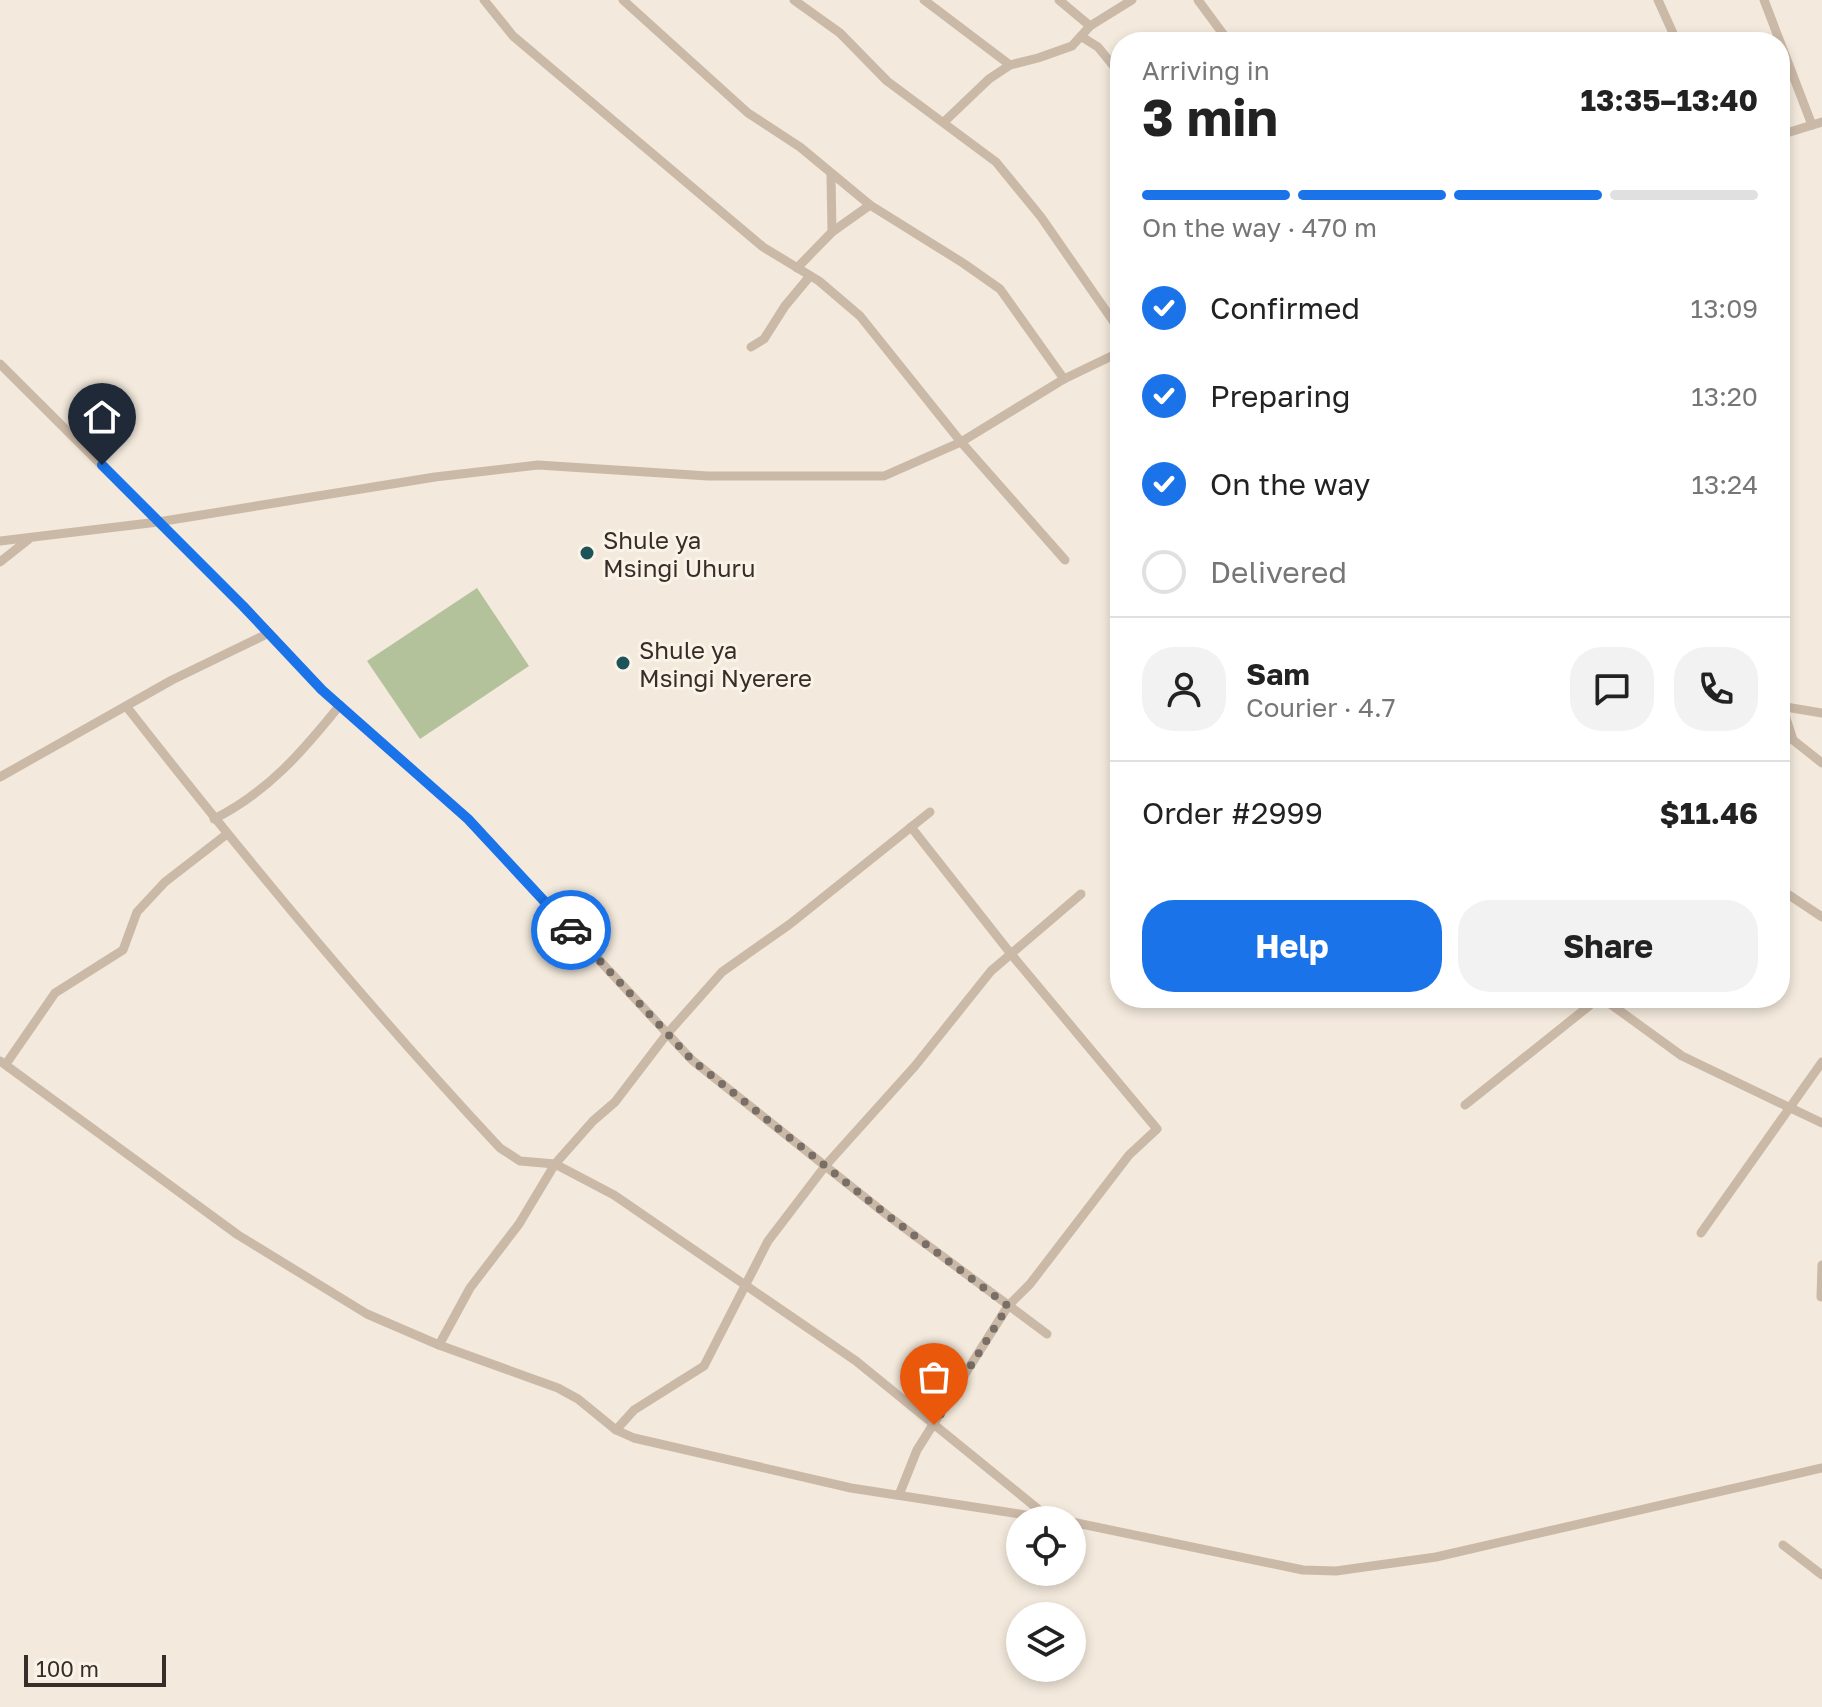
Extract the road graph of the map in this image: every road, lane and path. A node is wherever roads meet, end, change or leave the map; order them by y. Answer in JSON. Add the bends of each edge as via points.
{"nodes":[{"id":1,"x":484,"y":0,"type":"edge"},
{"id":2,"x":623,"y":0,"type":"edge"},
{"id":3,"x":794,"y":0,"type":"edge"},
{"id":4,"x":924,"y":0,"type":"edge"},
{"id":5,"x":1059,"y":0,"type":"edge"},
{"id":6,"x":1132,"y":0,"type":"edge"},
{"id":7,"x":1198,"y":0,"type":"edge"},
{"id":8,"x":1658,"y":0,"type":"edge"},
{"id":9,"x":1764,"y":0,"type":"edge"},
{"id":10,"x":1090,"y":26,"type":"junction"},
{"id":11,"x":1222,"y":32,"type":"edge"},
{"id":12,"x":1672,"y":32,"type":"edge"},
{"id":13,"x":1778,"y":32,"type":"edge"},
{"id":14,"x":1082,"y":37,"type":"junction"},
{"id":15,"x":1790,"y":61,"type":"edge"},
{"id":16,"x":1110,"y":62,"type":"edge"},
{"id":17,"x":1010,"y":65,"type":"junction"},
{"id":18,"x":944,"y":122,"type":"junction"},
{"id":19,"x":1817,"y":124,"type":"edge"},
{"id":20,"x":1790,"y":132,"type":"edge"},
{"id":21,"x":831,"y":175,"type":"junction"},
{"id":22,"x":870,"y":205,"type":"junction"},
{"id":23,"x":832,"y":232,"type":"junction"},
{"id":24,"x":797,"y":268,"type":"junction"},
{"id":25,"x":810,"y":276,"type":"junction"},
{"id":26,"x":1110,"y":317,"type":"edge"},
{"id":27,"x":751,"y":347,"type":"dead end"},
{"id":28,"x":1110,"y":357,"type":"edge"},
{"id":29,"x":0,"y":364,"type":"edge"},
{"id":30,"x":1064,"y":379,"type":"junction"},
{"id":31,"x":961,"y":442,"type":"junction"},
{"id":32,"x":158,"y":522,"type":"junction"},
{"id":33,"x":32,"y":537,"type":"junction"},
{"id":34,"x":0,"y":541,"type":"edge"},
{"id":35,"x":1065,"y":560,"type":"dead end"},
{"id":36,"x":0,"y":562,"type":"edge"},
{"id":37,"x":269,"y":633,"type":"junction"},
{"id":38,"x":340,"y":705,"type":"junction"},
{"id":39,"x":126,"y":706,"type":"junction"},
{"id":40,"x":1790,"y":708,"type":"edge"},
{"id":41,"x":1822,"y":713,"type":"edge"},
{"id":42,"x":1790,"y":732,"type":"edge"},
{"id":43,"x":1822,"y":763,"type":"edge"},
{"id":44,"x":0,"y":777,"type":"edge"},
{"id":45,"x":930,"y":812,"type":"dead end"},
{"id":46,"x":214,"y":819,"type":"junction"},
{"id":47,"x":911,"y":827,"type":"junction"},
{"id":48,"x":227,"y":834,"type":"junction"},
{"id":49,"x":1081,"y":894,"type":"dead end"},
{"id":50,"x":1790,"y":896,"type":"edge"},
{"id":51,"x":1822,"y":917,"type":"edge"},
{"id":52,"x":1011,"y":954,"type":"junction"},
{"id":53,"x":1586,"y":1008,"type":"edge"},
{"id":54,"x":1619,"y":1008,"type":"edge"},
{"id":55,"x":667,"y":1034,"type":"junction"},
{"id":56,"x":3,"y":1062,"type":"edge"},
{"id":57,"x":1822,"y":1062,"type":"edge"},
{"id":58,"x":1465,"y":1105,"type":"dead end"},
{"id":59,"x":1789,"y":1109,"type":"junction"},
{"id":60,"x":1822,"y":1123,"type":"edge"},
{"id":61,"x":555,"y":1164,"type":"junction"},
{"id":62,"x":826,"y":1165,"type":"junction"},
{"id":63,"x":1701,"y":1233,"type":"dead end"},
{"id":64,"x":1822,"y":1265,"type":"edge"},
{"id":65,"x":744,"y":1286,"type":"junction"},
{"id":66,"x":1821,"y":1297,"type":"edge"},
{"id":67,"x":1008,"y":1306,"type":"junction"},
{"id":68,"x":1047,"y":1334,"type":"dead end"},
{"id":69,"x":439,"y":1345,"type":"junction"},
{"id":70,"x":934,"y":1425,"type":"junction"},
{"id":71,"x":616,"y":1430,"type":"junction"},
{"id":72,"x":1822,"y":1468,"type":"edge"},
{"id":73,"x":899,"y":1495,"type":"junction"},
{"id":74,"x":1037,"y":1506,"type":"edge"},
{"id":75,"x":1006,"y":1512,"type":"edge"},
{"id":76,"x":1086,"y":1525,"type":"edge"},
{"id":77,"x":1783,"y":1545,"type":"dead end"},
{"id":78,"x":1822,"y":1575,"type":"edge"}],
"edges":[{"from":1,"to":24,"type":"street","via":[[513,36],[763,247]]},
{"from":2,"to":21,"type":"street","via":[[748,113]]},
{"from":3,"to":18,"type":"street","via":[[840,33],[887,81]]},
{"from":4,"to":17,"type":"street"},
{"from":5,"to":10,"type":"street"},
{"from":6,"to":10,"type":"street"},
{"from":7,"to":11,"type":"street"},
{"from":8,"to":12,"type":"street"},
{"from":9,"to":13,"type":"street"},
{"from":10,"to":14,"type":"street"},
{"from":14,"to":16,"type":"street"},
{"from":14,"to":17,"type":"street","via":[[1064,49]]},
{"from":15,"to":19,"type":"street"},
{"from":17,"to":18,"type":"street","via":[[975,89]]},
{"from":18,"to":26,"type":"street","via":[[996,162]]},
{"from":19,"to":20,"type":"street"},
{"from":21,"to":22,"type":"street"},
{"from":21,"to":23,"type":"street"},
{"from":22,"to":23,"type":"street"},
{"from":22,"to":30,"type":"street","via":[[1000,289]]},
{"from":23,"to":24,"type":"street"},
{"from":24,"to":25,"type":"street"},
{"from":25,"to":27,"type":"street","via":[[764,339]]},
{"from":25,"to":31,"type":"street","via":[[860,316]]},
{"from":28,"to":30,"type":"street"},
{"from":29,"to":32,"type":"street"},
{"from":30,"to":31,"type":"street"},
{"from":31,"to":32,"type":"street","via":[[884,476],[708,476],[538,465]]},
{"from":31,"to":35,"type":"street"},
{"from":32,"to":33,"type":"street"},
{"from":32,"to":37,"type":"street"},
{"from":33,"to":34,"type":"street"},
{"from":33,"to":36,"type":"street"},
{"from":37,"to":38,"type":"street"},
{"from":37,"to":39,"type":"street"},
{"from":38,"to":46,"type":"street","via":[[292,763],[246,801]]},
{"from":38,"to":55,"type":"street","via":[[468,819]]},
{"from":39,"to":44,"type":"street"},
{"from":39,"to":46,"type":"street"},
{"from":40,"to":41,"type":"street"},
{"from":42,"to":43,"type":"street"},
{"from":45,"to":47,"type":"street"},
{"from":46,"to":48,"type":"street"},
{"from":47,"to":52,"type":"street"},
{"from":47,"to":55,"type":"street","via":[[722,972]]},
{"from":48,"to":56,"type":"street","via":[[165,882],[137,912],[123,950],[55,993]]},
{"from":48,"to":61,"type":"street","via":[[372,1007],[500,1148],[520,1161]]},
{"from":49,"to":52,"type":"street"},
{"from":50,"to":51,"type":"street"},
{"from":52,"to":62,"type":"street"},
{"from":52,"to":67,"type":"street","via":[[1157,1129],[1129,1155]]},
{"from":53,"to":58,"type":"street"},
{"from":54,"to":59,"type":"street","via":[[1682,1056]]},
{"from":55,"to":61,"type":"street","via":[[615,1102]]},
{"from":55,"to":62,"type":"street","via":[[692,1060]]},
{"from":56,"to":69,"type":"street","via":[[238,1235],[367,1314]]},
{"from":57,"to":59,"type":"street"},
{"from":59,"to":60,"type":"street"},
{"from":59,"to":63,"type":"street"},
{"from":61,"to":65,"type":"street","via":[[614,1195]]},
{"from":61,"to":69,"type":"street","via":[[519,1224],[470,1288]]},
{"from":62,"to":65,"type":"street","via":[[768,1241]]},
{"from":62,"to":67,"type":"street"},
{"from":64,"to":66,"type":"street"},
{"from":65,"to":70,"type":"street","via":[[856,1361]]},
{"from":65,"to":71,"type":"street","via":[[704,1366],[634,1410]]},
{"from":67,"to":68,"type":"street"},
{"from":67,"to":70,"type":"street"},
{"from":69,"to":71,"type":"street","via":[[558,1388]]},
{"from":70,"to":73,"type":"street","via":[[917,1450]]},
{"from":70,"to":74,"type":"street"},
{"from":71,"to":73,"type":"street","via":[[649,1442]]},
{"from":72,"to":76,"type":"street","via":[[1436,1557],[1336,1571],[1303,1570]]},
{"from":73,"to":75,"type":"street"},
{"from":77,"to":78,"type":"street"}]}
